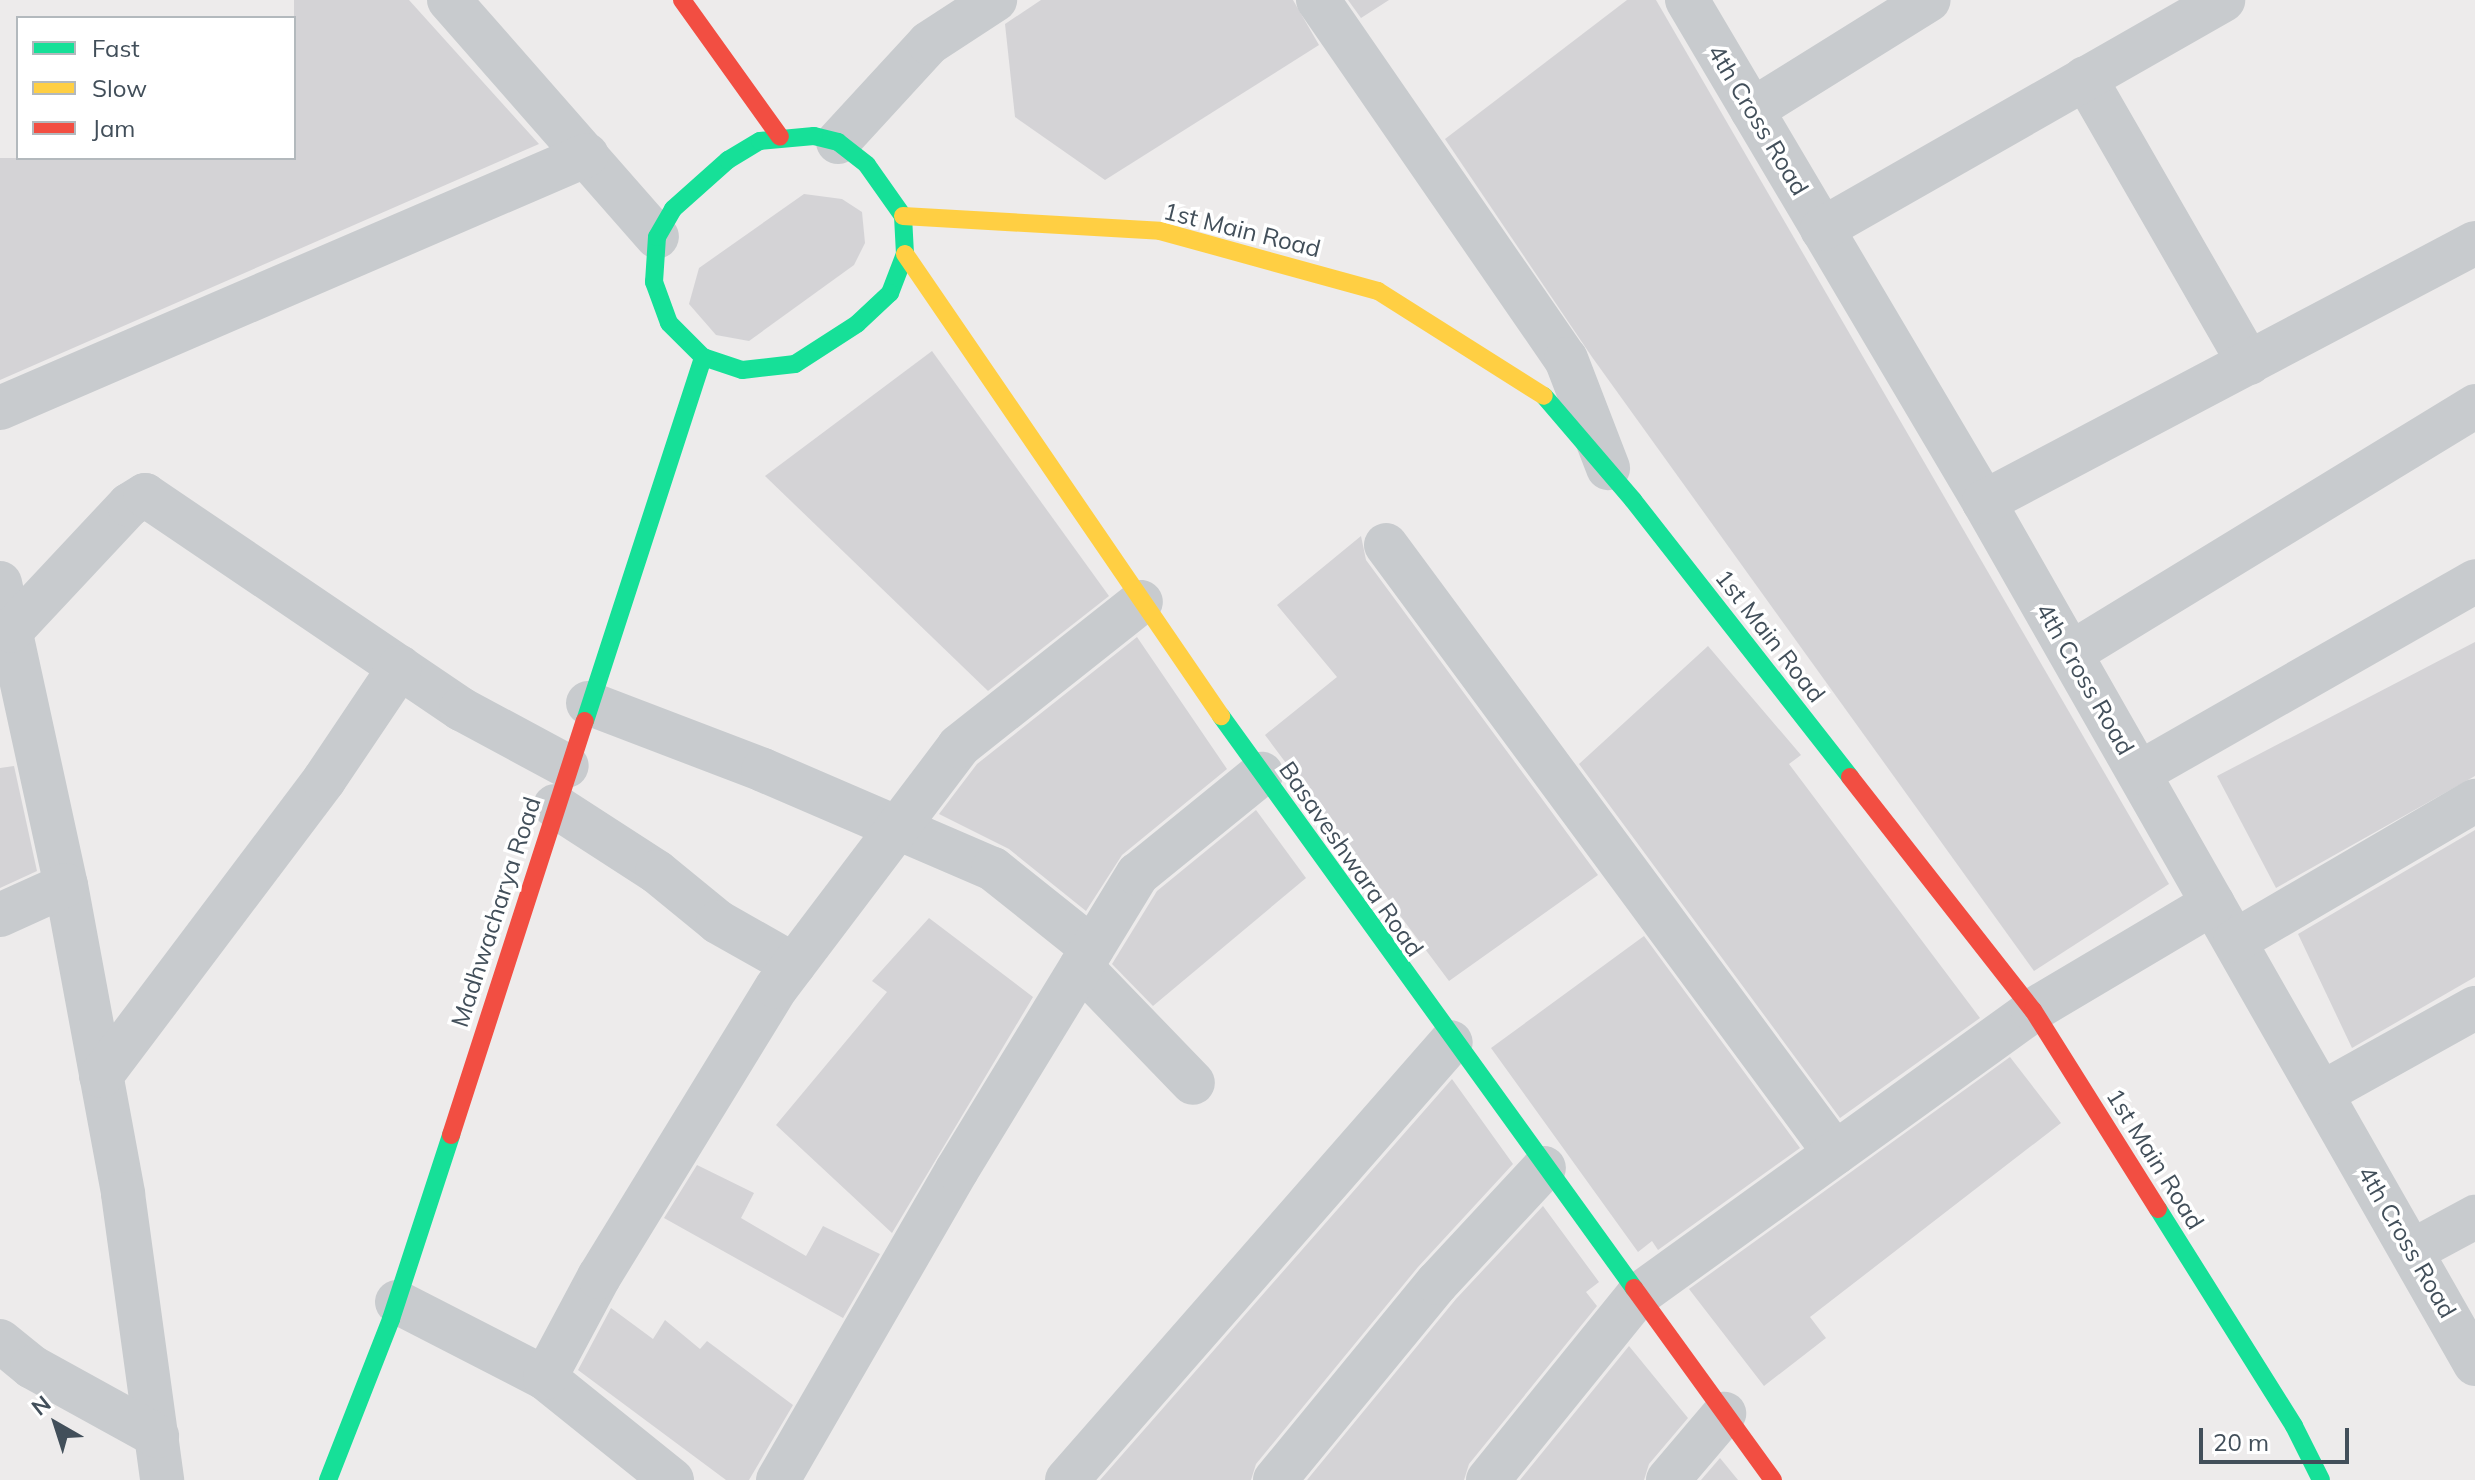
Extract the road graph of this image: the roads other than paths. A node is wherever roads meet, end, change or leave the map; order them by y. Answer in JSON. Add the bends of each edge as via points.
{"nodes":[{"id":1,"x":449,"y":0,"type":"edge"},
{"id":2,"x":682,"y":0,"type":"edge"},
{"id":3,"x":995,"y":0,"type":"edge"},
{"id":4,"x":1318,"y":0,"type":"edge"},
{"id":5,"x":1687,"y":0,"type":"edge"},
{"id":6,"x":1929,"y":0,"type":"edge"},
{"id":7,"x":2223,"y":0,"type":"edge"},
{"id":8,"x":2085,"y":78,"type":"junction"},
{"id":9,"x":1752,"y":110,"type":"junction"},
{"id":10,"x":780,"y":137,"type":"junction"},
{"id":11,"x":838,"y":142,"type":"junction"},
{"id":12,"x":587,"y":155,"type":"junction"},
{"id":13,"x":903,"y":216,"type":"junction"},
{"id":14,"x":1822,"y":229,"type":"junction"},
{"id":15,"x":657,"y":237,"type":"junction"},
{"id":16,"x":2475,"y":243,"type":"edge"},
{"id":17,"x":905,"y":254,"type":"junction"},
{"id":18,"x":703,"y":357,"type":"junction"},
{"id":19,"x":2249,"y":363,"type":"junction"},
{"id":20,"x":2475,"y":406,"type":"edge"},
{"id":21,"x":0,"y":408,"type":"edge"},
{"id":22,"x":1609,"y":471,"type":"junction"},
{"id":23,"x":1984,"y":502,"type":"junction"},
{"id":24,"x":1386,"y":545,"type":"dead end"},
{"id":25,"x":2475,"y":581,"type":"edge"},
{"id":26,"x":0,"y":583,"type":"edge"},
{"id":27,"x":1141,"y":602,"type":"junction"},
{"id":28,"x":11,"y":631,"type":"junction"},
{"id":29,"x":2071,"y":653,"type":"junction"},
{"id":30,"x":400,"y":667,"type":"junction"},
{"id":31,"x":588,"y":703,"type":"junction"},
{"id":32,"x":2139,"y":773,"type":"junction"},
{"id":33,"x":1261,"y":774,"type":"junction"},
{"id":34,"x":561,"y":786,"type":"junction"},
{"id":35,"x":2475,"y":801,"type":"edge"},
{"id":36,"x":900,"y":827,"type":"junction"},
{"id":37,"x":66,"y":885,"type":"junction"},
{"id":38,"x":2213,"y":903,"type":"junction"},
{"id":39,"x":0,"y":915,"type":"edge"},
{"id":40,"x":2235,"y":941,"type":"junction"},
{"id":41,"x":1087,"y":958,"type":"junction"},
{"id":42,"x":794,"y":965,"type":"junction"},
{"id":43,"x":2475,"y":1008,"type":"edge"},
{"id":44,"x":2033,"y":1010,"type":"junction"},
{"id":45,"x":1451,"y":1042,"type":"junction"},
{"id":46,"x":101,"y":1076,"type":"junction"},
{"id":47,"x":1193,"y":1083,"type":"dead end"},
{"id":48,"x":2322,"y":1093,"type":"junction"},
{"id":49,"x":1835,"y":1153,"type":"junction"},
{"id":50,"x":1544,"y":1168,"type":"junction"},
{"id":51,"x":2475,"y":1217,"type":"edge"},
{"id":52,"x":2412,"y":1251,"type":"junction"},
{"id":53,"x":1637,"y":1296,"type":"junction"},
{"id":54,"x":397,"y":1302,"type":"junction"},
{"id":55,"x":0,"y":1341,"type":"edge"},
{"id":56,"x":2475,"y":1364,"type":"edge"},
{"id":57,"x":545,"y":1378,"type":"junction"},
{"id":58,"x":1724,"y":1414,"type":"junction"},
{"id":59,"x":157,"y":1436,"type":"junction"},
{"id":60,"x":162,"y":1480,"type":"edge"},
{"id":61,"x":328,"y":1480,"type":"edge"},
{"id":62,"x":672,"y":1480,"type":"edge"},
{"id":63,"x":778,"y":1480,"type":"edge"},
{"id":64,"x":1067,"y":1480,"type":"edge"},
{"id":65,"x":1275,"y":1480,"type":"edge"},
{"id":66,"x":1488,"y":1480,"type":"edge"},
{"id":67,"x":1668,"y":1480,"type":"edge"},
{"id":68,"x":1773,"y":1480,"type":"edge"},
{"id":69,"x":2321,"y":1480,"type":"edge"}],
"edges":[{"from":1,"to":12,"type":"street"},
{"from":2,"to":10,"type":"street"},
{"from":3,"to":11,"type":"street","via":[[929,43]]},
{"from":4,"to":22,"type":"street","via":[[1566,359]]},
{"from":5,"to":9,"type":"street","name":"4th Cross Road"},
{"from":6,"to":9,"type":"street"},
{"from":7,"to":8,"type":"street"},
{"from":8,"to":14,"type":"street"},
{"from":8,"to":19,"type":"street"},
{"from":9,"to":14,"type":"street","name":"4th Cross Road"},
{"from":10,"to":11,"type":"street"},
{"from":10,"to":15,"type":"street","via":[[760,141],[728,160],[673,209]]},
{"from":11,"to":13,"type":"street","via":[[867,165]]},
{"from":12,"to":15,"type":"street"},
{"from":12,"to":21,"type":"street"},
{"from":13,"to":17,"type":"street"},
{"from":13,"to":22,"type":"street","name":"1st Main Road","via":[[1160,231],[1378,291],[1544,396]]},
{"from":14,"to":23,"type":"street","name":"4th Cross Road"},
{"from":15,"to":18,"type":"street","via":[[654,282],[669,323]]},
{"from":16,"to":19,"type":"street"},
{"from":17,"to":18,"type":"street","via":[[890,293],[857,324],[795,364],[742,370]]},
{"from":17,"to":27,"type":"street","name":"Basaveshwara Road"},
{"from":18,"to":31,"type":"street","name":"Madhwacharya Road"},
{"from":19,"to":23,"type":"street"},
{"from":20,"to":29,"type":"street"},
{"from":22,"to":44,"type":"street","name":"1st Main Road"},
{"from":23,"to":29,"type":"street","name":"4th Cross Road"},
{"from":24,"to":49,"type":"street"},
{"from":25,"to":32,"type":"street"},
{"from":26,"to":28,"type":"street"},
{"from":27,"to":33,"type":"street","name":"Basaveshwara Road"},
{"from":27,"to":36,"type":"street","via":[[959,746]]},
{"from":28,"to":30,"type":"street","via":[[129,505],[145,495]]},
{"from":28,"to":37,"type":"street"},
{"from":29,"to":32,"type":"street","name":"4th Cross Road"},
{"from":30,"to":34,"type":"street"},
{"from":30,"to":46,"type":"street","via":[[324,780]]},
{"from":31,"to":34,"type":"street","name":"Madhwacharya Road"},
{"from":31,"to":36,"type":"street"},
{"from":32,"to":38,"type":"street","name":"4th Cross Road"},
{"from":33,"to":41,"type":"street","via":[[1138,874]]},
{"from":33,"to":45,"type":"street","name":"Basaveshwara Road"},
{"from":34,"to":42,"type":"street","via":[[718,922]]},
{"from":34,"to":54,"type":"street","name":"Madhwacharya Road"},
{"from":35,"to":40,"type":"street"},
{"from":36,"to":41,"type":"street","via":[[993,869]]},
{"from":36,"to":42,"type":"street"},
{"from":37,"to":39,"type":"street"},
{"from":37,"to":46,"type":"street"},
{"from":38,"to":40,"type":"street","name":"4th Cross Road"},
{"from":38,"to":44,"type":"street"},
{"from":40,"to":48,"type":"street","name":"4th Cross Road"},
{"from":41,"to":47,"type":"street"},
{"from":41,"to":63,"type":"street"},
{"from":42,"to":57,"type":"street","via":[[599,1277]]},
{"from":43,"to":48,"type":"street"},
{"from":44,"to":49,"type":"street"},
{"from":44,"to":69,"type":"street","name":"1st Main Road","via":[[2294,1426]]},
{"from":45,"to":50,"type":"street","name":"Basaveshwara Road"},
{"from":45,"to":64,"type":"street"},
{"from":46,"to":59,"type":"street"},
{"from":48,"to":52,"type":"street","name":"4th Cross Road"},
{"from":49,"to":53,"type":"street"},
{"from":50,"to":53,"type":"street","name":"Basaveshwara Road"},
{"from":50,"to":65,"type":"street","via":[[1437,1283]]},
{"from":51,"to":52,"type":"street"},
{"from":52,"to":56,"type":"street","name":"4th Cross Road"},
{"from":53,"to":58,"type":"street","name":"Basaveshwara Road"},
{"from":53,"to":66,"type":"street"},
{"from":54,"to":57,"type":"street"},
{"from":54,"to":61,"type":"street","name":"Madhwacharya Road"},
{"from":55,"to":59,"type":"street","via":[[32,1367]]},
{"from":57,"to":62,"type":"street"},
{"from":58,"to":67,"type":"street"},
{"from":58,"to":68,"type":"street","name":"Basaveshwara Road"},
{"from":59,"to":60,"type":"street"}]}
